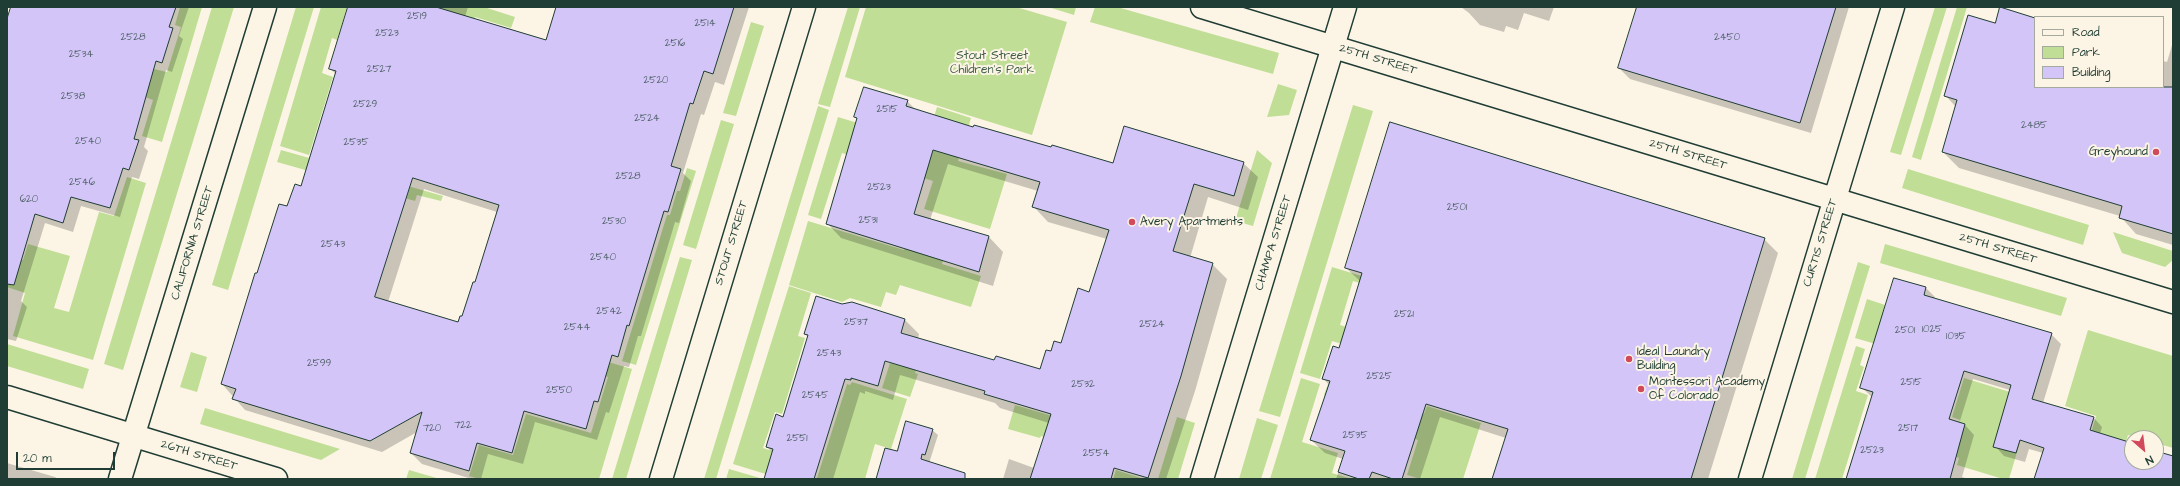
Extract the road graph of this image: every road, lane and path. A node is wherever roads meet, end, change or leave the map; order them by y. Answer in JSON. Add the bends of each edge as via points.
{"nodes":[{"id":1,"x":265,"y":7,"type":"edge"},
{"id":2,"x":804,"y":7,"type":"edge"},
{"id":3,"x":1202,"y":7,"type":"edge"},
{"id":4,"x":1346,"y":7,"type":"edge"},
{"id":5,"x":1893,"y":7,"type":"edge"},
{"id":6,"x":1334,"y":47,"type":"junction"},
{"id":7,"x":1835,"y":199,"type":"junction"},
{"id":8,"x":2173,"y":302,"type":"edge"},
{"id":9,"x":7,"y":397,"type":"edge"},
{"id":10,"x":134,"y":436,"type":"junction"},
{"id":11,"x":120,"y":479,"type":"edge"},
{"id":12,"x":276,"y":479,"type":"edge"},
{"id":13,"x":661,"y":479,"type":"edge"},
{"id":14,"x":1202,"y":479,"type":"edge"},
{"id":15,"x":1750,"y":479,"type":"edge"}],
"edges":[{"from":1,"to":10,"type":"street","name":"CALIFORNIA STREET"},
{"from":2,"to":13,"type":"street","name":"STOUT STREET"},
{"from":3,"to":6,"type":"street","name":"25TH STREET"},
{"from":4,"to":6,"type":"street","name":"CHAMPA STREET"},
{"from":5,"to":7,"type":"street","name":"CURTIS STREET"},
{"from":6,"to":7,"type":"street","name":"25TH STREET"},
{"from":6,"to":14,"type":"street","name":"CHAMPA STREET"},
{"from":7,"to":8,"type":"street","name":"25TH STREET"},
{"from":7,"to":15,"type":"street","name":"CURTIS STREET"},
{"from":9,"to":10,"type":"street","name":"26TH STREET"},
{"from":10,"to":11,"type":"street","name":"CALIFORNIA STREET"},
{"from":10,"to":12,"type":"street","name":"26TH STREET"}]}
